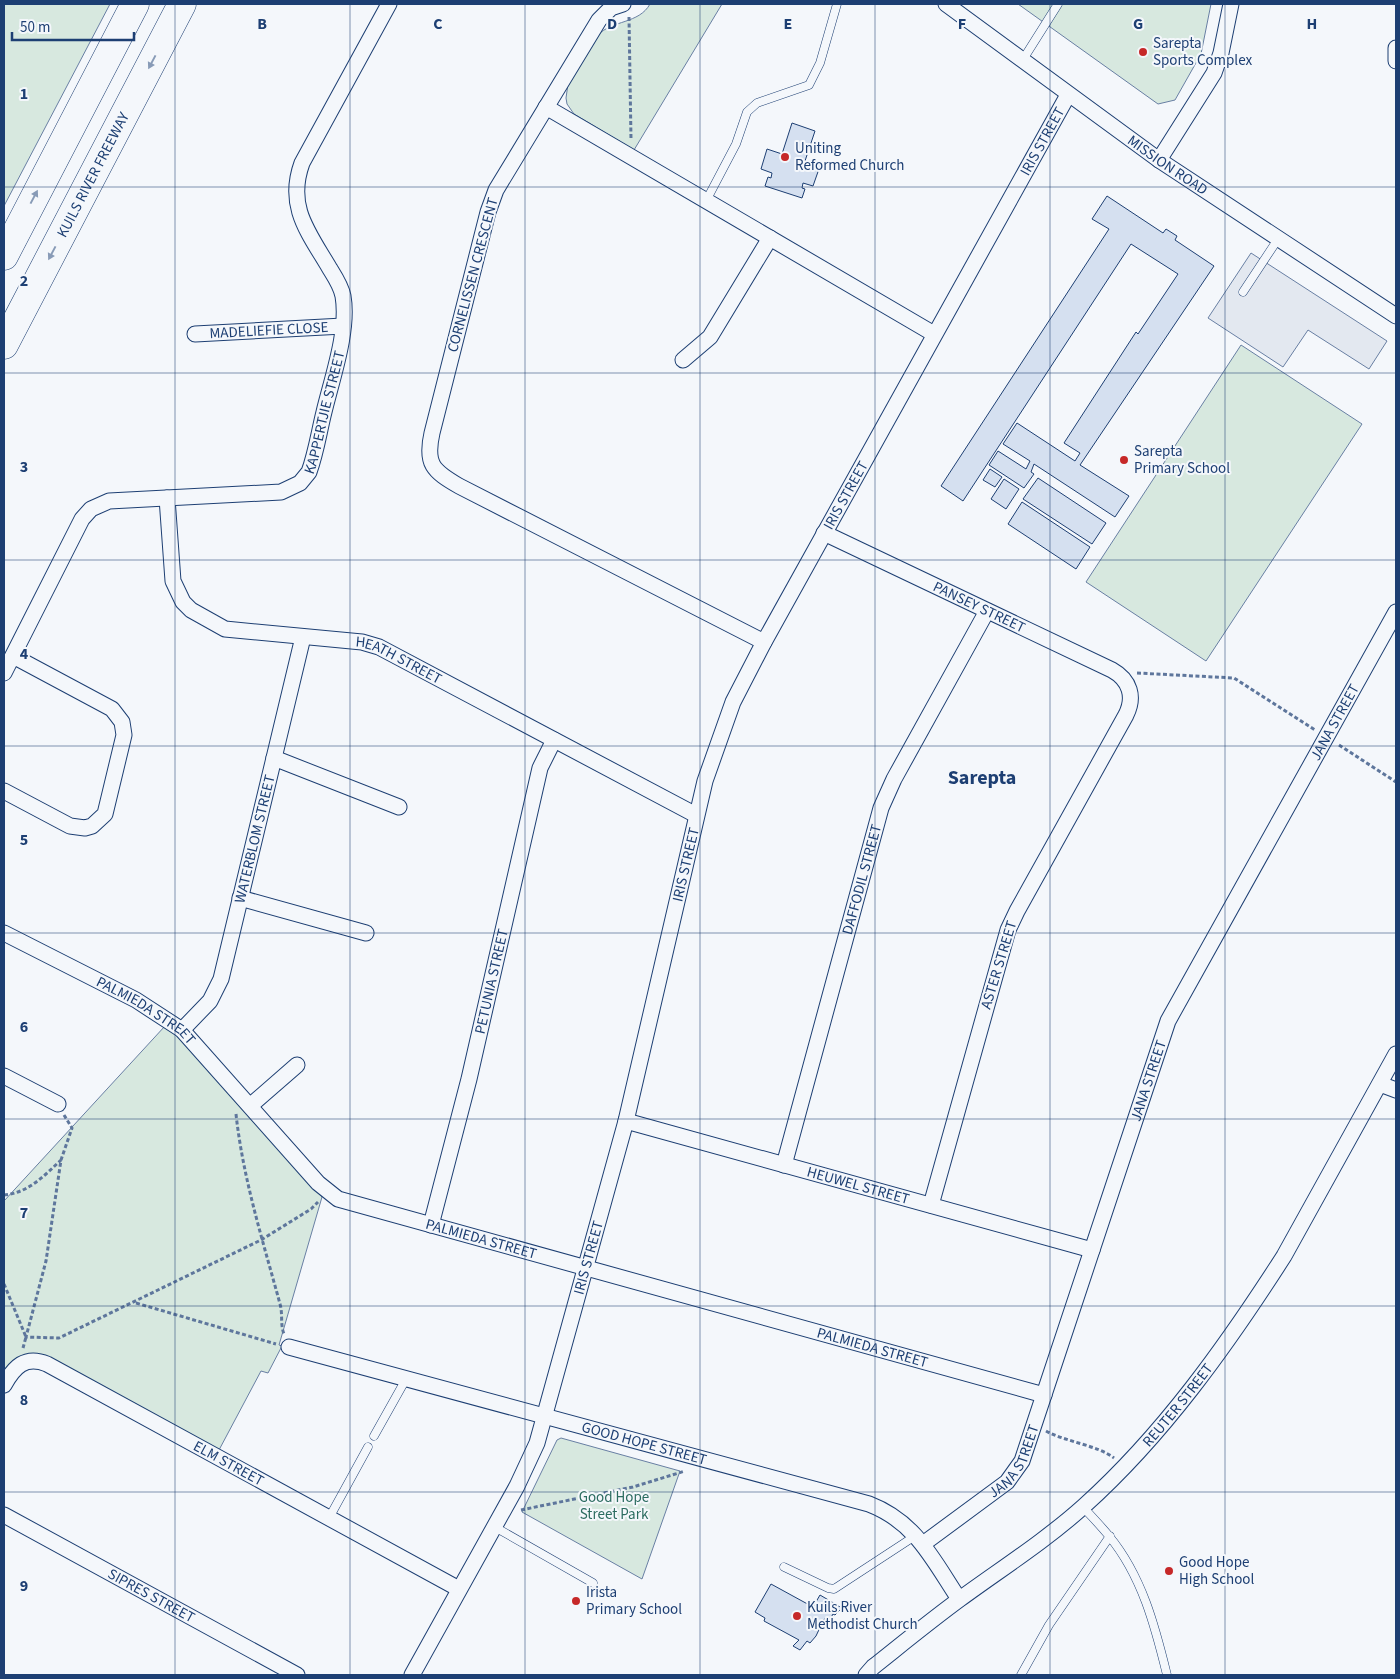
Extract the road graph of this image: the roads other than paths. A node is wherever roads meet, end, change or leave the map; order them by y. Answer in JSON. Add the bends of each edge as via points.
{"nodes":[{"id":1,"x":135,"y":4,"type":"edge"},
{"id":2,"x":182,"y":4,"type":"edge"},
{"id":3,"x":389,"y":4,"type":"edge"},
{"id":4,"x":837,"y":4,"type":"edge"},
{"id":5,"x":946,"y":4,"type":"edge"},
{"id":6,"x":1058,"y":4,"type":"edge"},
{"id":7,"x":1231,"y":4,"type":"edge"},
{"id":8,"x":625,"y":7,"type":"edge"},
{"id":9,"x":1396,"y":48,"type":"edge"},
{"id":10,"x":1022,"y":61,"type":"junction"},
{"id":11,"x":1396,"y":61,"type":"edge"},
{"id":12,"x":1068,"y":95,"type":"junction"},
{"id":13,"x":546,"y":107,"type":"junction"},
{"id":14,"x":1159,"y":160,"type":"junction"},
{"id":15,"x":706,"y":201,"type":"junction"},
{"id":16,"x":770,"y":238,"type":"junction"},
{"id":17,"x":1278,"y":239,"type":"junction"},
{"id":18,"x":4,"y":256,"type":"edge"},
{"id":19,"x":1243,"y":292,"type":"dead end"},
{"id":20,"x":1396,"y":316,"type":"edge"},
{"id":21,"x":343,"y":326,"type":"junction"},
{"id":22,"x":195,"y":334,"type":"dead end"},
{"id":23,"x":934,"y":334,"type":"junction"},
{"id":24,"x":4,"y":345,"type":"edge"},
{"id":25,"x":683,"y":360,"type":"dead end"},
{"id":26,"x":167,"y":498,"type":"junction"},
{"id":27,"x":824,"y":533,"type":"junction"},
{"id":28,"x":987,"y":611,"type":"junction"},
{"id":29,"x":1396,"y":612,"type":"edge"},
{"id":30,"x":303,"y":637,"type":"junction"},
{"id":31,"x":764,"y":642,"type":"junction"},
{"id":32,"x":13,"y":656,"type":"junction"},
{"id":33,"x":4,"y":673,"type":"edge"},
{"id":34,"x":1125,"y":682,"type":"joint"},
{"id":35,"x":554,"y":740,"type":"junction"},
{"id":36,"x":274,"y":758,"type":"junction"},
{"id":37,"x":4,"y":791,"type":"edge"},
{"id":38,"x":399,"y":806,"type":"dead end"},
{"id":39,"x":696,"y":815,"type":"junction"},
{"id":40,"x":240,"y":898,"type":"junction"},
{"id":41,"x":4,"y":933,"type":"edge"},
{"id":42,"x":366,"y":933,"type":"dead end"},
{"id":43,"x":182,"y":1030,"type":"junction"},
{"id":44,"x":1396,"y":1054,"type":"edge"},
{"id":45,"x":297,"y":1066,"type":"dead end"},
{"id":46,"x":4,"y":1076,"type":"edge"},
{"id":47,"x":1380,"y":1084,"type":"junction"},
{"id":48,"x":1396,"y":1090,"type":"edge"},
{"id":49,"x":58,"y":1104,"type":"road end"},
{"id":50,"x":251,"y":1105,"type":"junction"},
{"id":51,"x":626,"y":1121,"type":"junction"},
{"id":52,"x":784,"y":1164,"type":"junction"},
{"id":53,"x":931,"y":1205,"type":"junction"},
{"id":54,"x":431,"y":1225,"type":"junction"},
{"id":55,"x":1092,"y":1250,"type":"junction"},
{"id":56,"x":586,"y":1268,"type":"junction"},
{"id":57,"x":289,"y":1347,"type":"road end"},
{"id":58,"x":406,"y":1379,"type":"junction"},
{"id":59,"x":4,"y":1386,"type":"edge"},
{"id":60,"x":1044,"y":1395,"type":"junction"},
{"id":61,"x":545,"y":1417,"type":"junction"},
{"id":62,"x":374,"y":1436,"type":"dead end"},
{"id":63,"x":368,"y":1447,"type":"dead end"},
{"id":64,"x":1083,"y":1507,"type":"junction"},
{"id":65,"x":4,"y":1515,"type":"edge"},
{"id":66,"x":329,"y":1518,"type":"junction"},
{"id":67,"x":493,"y":1526,"type":"junction"},
{"id":68,"x":1110,"y":1536,"type":"junction"},
{"id":69,"x":919,"y":1540,"type":"junction"},
{"id":70,"x":784,"y":1567,"type":"dead end"},
{"id":71,"x":593,"y":1583,"type":"dead end"},
{"id":72,"x":459,"y":1589,"type":"junction"},
{"id":73,"x":959,"y":1600,"type":"junction"},
{"id":74,"x":298,"y":1675,"type":"edge"},
{"id":75,"x":412,"y":1675,"type":"edge"},
{"id":76,"x":866,"y":1675,"type":"edge"},
{"id":77,"x":1021,"y":1675,"type":"edge"},
{"id":78,"x":1167,"y":1675,"type":"edge"}],
"edges":[{"from":18,"to":1,"type":"highway","one_way":true},
{"from":2,"to":24,"type":"highway","name":"KUILS RIVER FREEWAY","one_way":true},
{"from":3,"to":21,"type":"street","name":"KAPPERTJIE STREET","via":[[302,163],[298,176],[296,195],[302,222],[340,286]]},
{"from":4,"to":15,"type":"lane","via":[[820,63],[809,85],[757,103],[747,112],[736,144]]},
{"from":5,"to":10,"type":"street","name":"MISSION ROAD"},
{"from":6,"to":10,"type":"lane"},
{"from":7,"to":14,"type":"street","via":[[1214,73]]},
{"from":8,"to":13,"type":"street","name":"CORNELISSEN CRESCENT","via":[[611,8],[599,20]]},
{"from":9,"to":11,"type":"street"},
{"from":10,"to":12,"type":"street","name":"MISSION ROAD"},
{"from":12,"to":14,"type":"street","name":"MISSION ROAD"},
{"from":12,"to":23,"type":"street","name":"IRIS STREET"},
{"from":13,"to":15,"type":"street"},
{"from":13,"to":31,"type":"street","name":"CORNELISSEN CRESCENT","via":[[492,200],[432,433],[430,461],[444,478]]},
{"from":14,"to":17,"type":"street","name":"MISSION ROAD"},
{"from":15,"to":16,"type":"street"},
{"from":16,"to":23,"type":"street"},
{"from":16,"to":25,"type":"street","via":[[710,337]]},
{"from":17,"to":19,"type":"lane"},
{"from":17,"to":20,"type":"street","name":"MISSION ROAD"},
{"from":21,"to":22,"type":"street","name":"MADELIEFIE CLOSE"},
{"from":21,"to":26,"type":"street","name":"KAPPERTJIE STREET","via":[[311,465],[300,483],[281,492]]},
{"from":23,"to":27,"type":"street","name":"IRIS STREET"},
{"from":26,"to":30,"type":"street","name":"HEATH STREET","via":[[173,581],[183,602],[201,617],[225,629]]},
{"from":26,"to":32,"type":"street","name":"KAPPERTJIE STREET","via":[[109,501],[86,513]]},
{"from":27,"to":28,"type":"street","name":"PANSEY STREET"},
{"from":27,"to":31,"type":"street","name":"IRIS STREET"},
{"from":28,"to":34,"type":"street","name":"PANSEY STREET","via":[[1112,670]]},
{"from":28,"to":52,"type":"street","name":"DAFFODIL STREET","via":[[881,808]]},
{"from":29,"to":55,"type":"street","name":"JANA STREET","via":[[1168,1021]]},
{"from":30,"to":35,"type":"street","name":"HEATH STREET","via":[[362,642],[379,647]]},
{"from":30,"to":36,"type":"street","name":"WATERBLOM STREET"},
{"from":31,"to":39,"type":"street","name":"IRIS STREET","via":[[724,724]]},
{"from":32,"to":33,"type":"street","name":"KAPPERTJIE STREET"},
{"from":32,"to":37,"type":"street","via":[[112,710],[122,722],[124,735],[105,814],[92,826],[70,826]]},
{"from":34,"to":53,"type":"street","name":"ASTER STREET","via":[[1129,709],[1008,930]]},
{"from":35,"to":39,"type":"street","name":"HEATH STREET"},
{"from":35,"to":54,"type":"street","name":"PETUNIA STREET","via":[[540,768],[469,1079]]},
{"from":36,"to":38,"type":"street"},
{"from":36,"to":40,"type":"street","name":"WATERBLOM STREET"},
{"from":39,"to":51,"type":"street","name":"IRIS STREET"},
{"from":40,"to":42,"type":"street"},
{"from":40,"to":43,"type":"street","name":"WATERBLOM STREET","via":[[218,986],[204,1008]]},
{"from":41,"to":43,"type":"street","name":"PALMIEDA STREET","via":[[136,1000]]},
{"from":43,"to":50,"type":"street","name":"PALMIEDA STREET"},
{"from":44,"to":47,"type":"street","name":"REUTER STREET"},
{"from":45,"to":50,"type":"street"},
{"from":46,"to":49,"type":"street"},
{"from":47,"to":48,"type":"street"},
{"from":47,"to":64,"type":"street","name":"REUTER STREET","via":[[1284,1256],[1222,1348],[1124,1467]]},
{"from":50,"to":54,"type":"street","name":"PALMIEDA STREET","via":[[328,1193],[348,1203]]},
{"from":51,"to":52,"type":"street","name":"HEUWEL STREET"},
{"from":51,"to":56,"type":"street","name":"IRIS STREET"},
{"from":52,"to":53,"type":"street","name":"HEUWEL STREET"},
{"from":53,"to":55,"type":"street","name":"HEUWEL STREET"},
{"from":54,"to":56,"type":"street","name":"PALMIEDA STREET"},
{"from":55,"to":60,"type":"street","name":"JANA STREET"},
{"from":56,"to":60,"type":"street","name":"PALMIEDA STREET"},
{"from":56,"to":61,"type":"street","name":"IRIS STREET"},
{"from":57,"to":58,"type":"street","name":"GOOD HOPE STREET"},
{"from":58,"to":61,"type":"street","name":"GOOD HOPE STREET"},
{"from":58,"to":62,"type":"lane"},
{"from":59,"to":66,"type":"street","name":"ELM STREET","via":[[17,1366],[33,1360],[47,1364]]},
{"from":60,"to":69,"type":"street","name":"JANA STREET","via":[[1022,1461],[1007,1482]]},
{"from":61,"to":67,"type":"street","name":"IRIS STREET","via":[[518,1486]]},
{"from":61,"to":69,"type":"street","name":"GOOD HOPE STREET","via":[[869,1504],[896,1517]]},
{"from":63,"to":66,"type":"lane"},
{"from":64,"to":68,"type":"lane"},
{"from":64,"to":73,"type":"street","name":"REUTER STREET"},
{"from":65,"to":74,"type":"street","name":"SIPRES STREET"},
{"from":66,"to":72,"type":"street","name":"ELM STREET"},
{"from":67,"to":71,"type":"lane"},
{"from":67,"to":72,"type":"street","name":"IRIS STREET"},
{"from":68,"to":77,"type":"lane","via":[[1049,1625]]},
{"from":68,"to":78,"type":"lane","via":[[1134,1575],[1153,1620]]},
{"from":69,"to":70,"type":"lane","via":[[834,1589]]},
{"from":69,"to":73,"type":"street","name":"GOOD HOPE STREET"},
{"from":72,"to":75,"type":"street","name":"IRIS STREET"},
{"from":73,"to":76,"type":"street","name":"REUTER STREET"}]}
